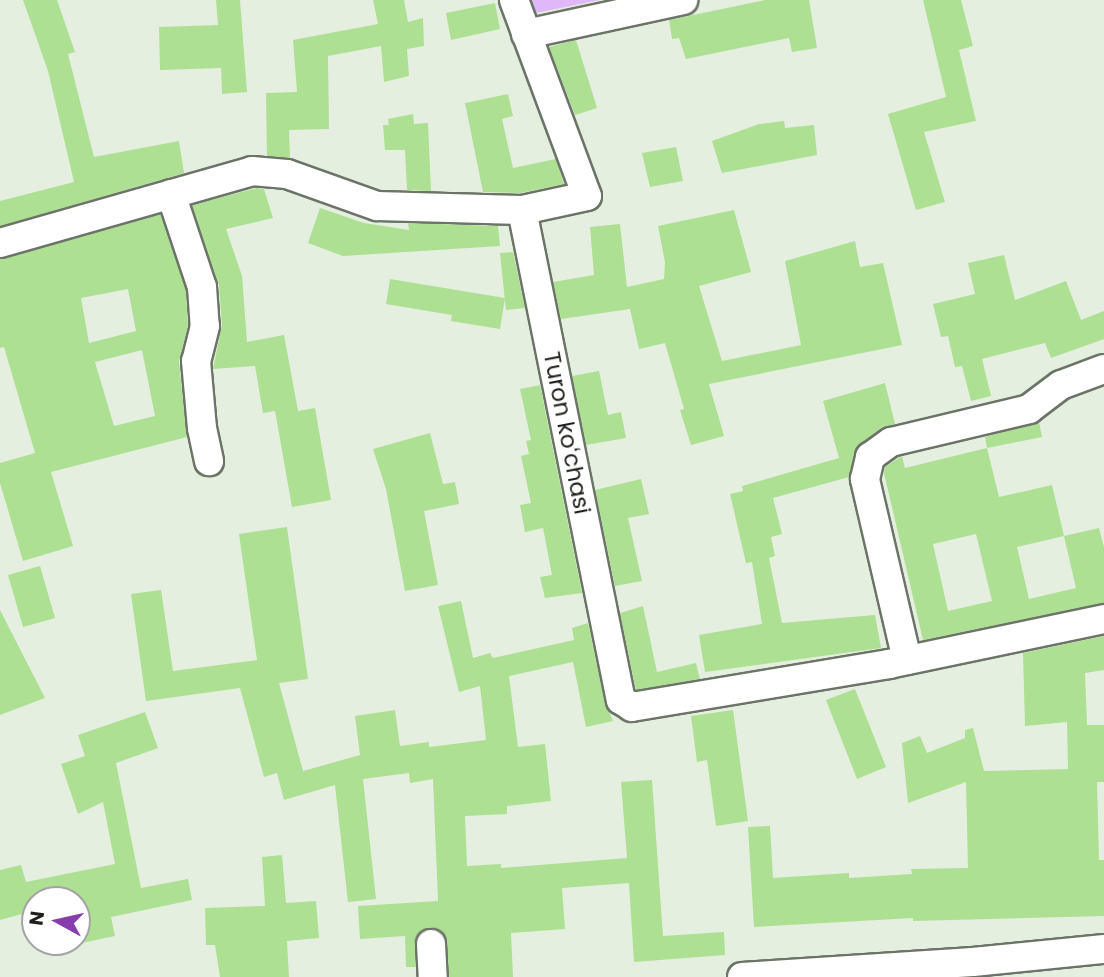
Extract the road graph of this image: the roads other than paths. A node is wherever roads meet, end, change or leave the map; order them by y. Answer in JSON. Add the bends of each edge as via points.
{"nodes":[{"id":1,"x":513,"y":0,"type":"edge"},
{"id":2,"x":683,"y":0,"type":"edge"},
{"id":3,"x":526,"y":34,"type":"junction"},
{"id":4,"x":171,"y":194,"type":"junction"},
{"id":5,"x":522,"y":210,"type":"junction"},
{"id":6,"x":0,"y":243,"type":"edge"},
{"id":7,"x":1104,"y":369,"type":"edge"},
{"id":8,"x":209,"y":461,"type":"dead end"},
{"id":9,"x":1104,"y":619,"type":"edge"},
{"id":10,"x":907,"y":660,"type":"junction"},
{"id":11,"x":431,"y":944,"type":"dead end"},
{"id":12,"x":1104,"y":949,"type":"edge"},
{"id":13,"x":433,"y":977,"type":"edge"},
{"id":14,"x":742,"y":977,"type":"edge"}],
"edges":[{"from":1,"to":3,"type":"street"},
{"from":2,"to":3,"type":"street"},
{"from":3,"to":5,"type":"street","via":[[587,196]]},
{"from":4,"to":5,"type":"street","via":[[252,170],[287,174],[377,206]]},
{"from":4,"to":6,"type":"street"},
{"from":4,"to":8,"type":"street","via":[[202,286],[205,326],[195,361]]},
{"from":5,"to":10,"type":"street","name":"Turon koʻchasi","via":[[621,700],[632,707],[646,707]]},
{"from":7,"to":10,"type":"street","via":[[1061,385],[1029,409],[891,442],[870,457],[865,479]]},
{"from":9,"to":10,"type":"street","name":"Turon koʻchasi"},
{"from":11,"to":13,"type":"street"},
{"from":12,"to":14,"type":"street"}]}
